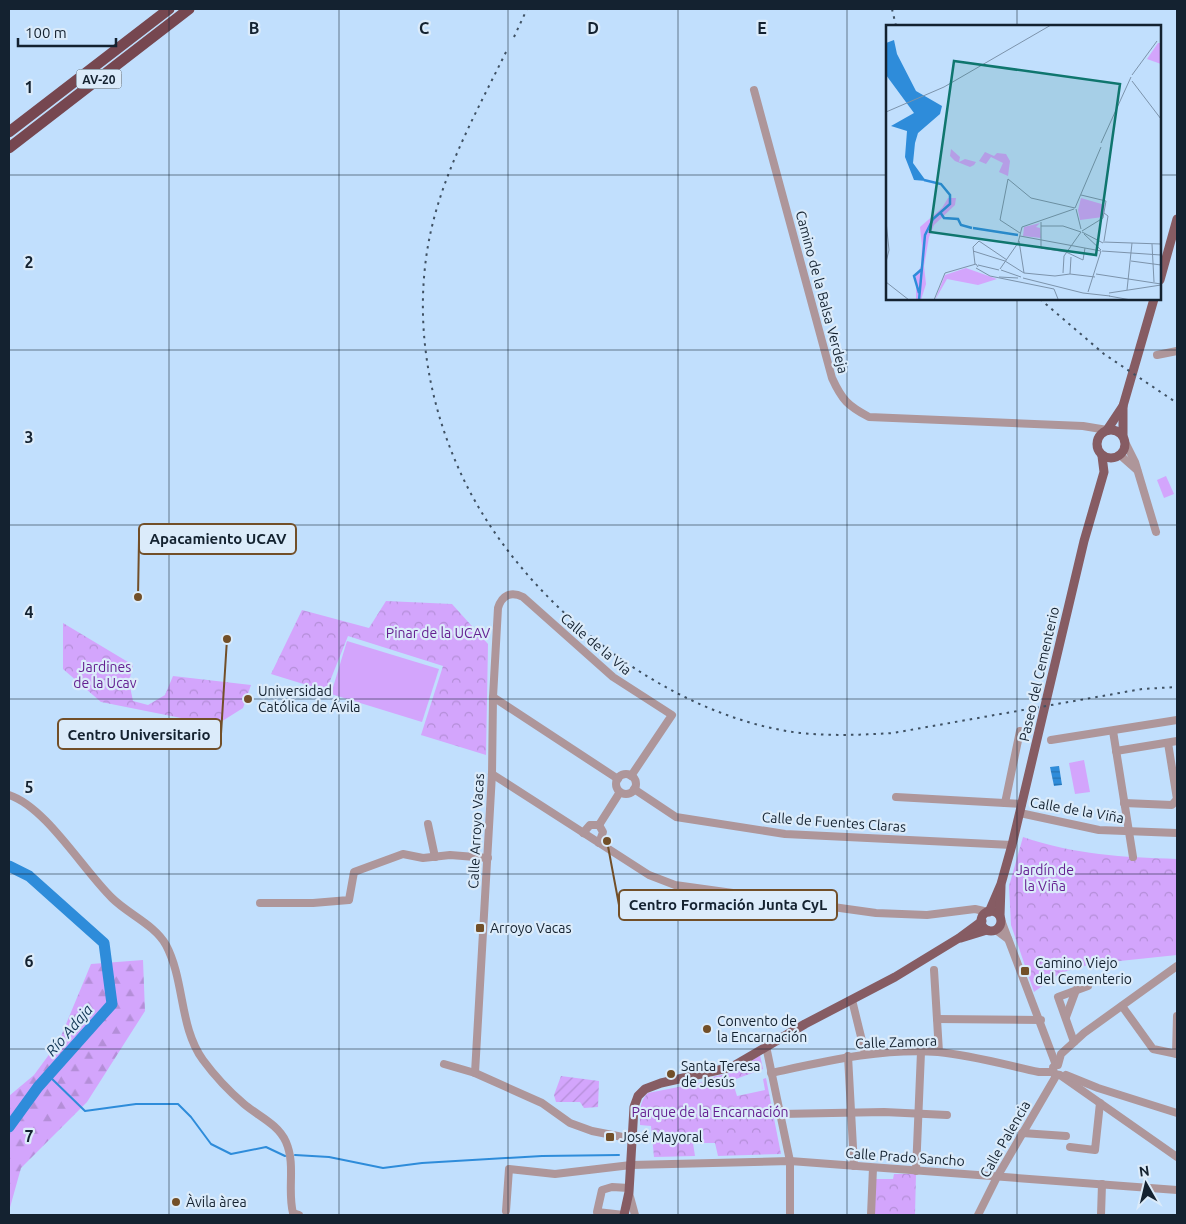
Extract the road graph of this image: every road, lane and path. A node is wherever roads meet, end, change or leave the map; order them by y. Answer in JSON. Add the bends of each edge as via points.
{"nodes":[{"id":1,"x":169,"y":9,"type":"edge"},
{"id":2,"x":189,"y":9,"type":"edge"},
{"id":3,"x":754,"y":90,"type":"dead end"},
{"id":4,"x":9,"y":132,"type":"edge"},
{"id":5,"x":9,"y":148,"type":"edge"},
{"id":6,"x":1177,"y":219,"type":"edge"},
{"id":7,"x":1161,"y":276,"type":"edge"},
{"id":8,"x":1154,"y":300,"type":"edge"},
{"id":9,"x":1177,"y":351,"type":"edge"},
{"id":10,"x":1157,"y":355,"type":"dead end"},
{"id":11,"x":1122,"y":406,"type":"junction"},
{"id":12,"x":1091,"y":428,"type":"junction"},
{"id":13,"x":1107,"y":430,"type":"junction"},
{"id":14,"x":1098,"y":437,"type":"junction"},
{"id":15,"x":1124,"y":439,"type":"junction"},
{"id":16,"x":1102,"y":456,"type":"junction"},
{"id":17,"x":1117,"y":457,"type":"junction"},
{"id":18,"x":1104,"y":472,"type":"junction"},
{"id":19,"x":1138,"y":472,"type":"junction"},
{"id":20,"x":1156,"y":532,"type":"dead end"},
{"id":21,"x":508,"y":594,"type":"joint"},
{"id":22,"x":493,"y":697,"type":"junction"},
{"id":23,"x":1177,"y":720,"type":"edge"},
{"id":24,"x":1020,"y":731,"type":"dead end"},
{"id":25,"x":1113,"y":731,"type":"junction"},
{"id":26,"x":1051,"y":740,"type":"dead end"},
{"id":27,"x":1177,"y":741,"type":"edge"},
{"id":28,"x":1168,"y":743,"type":"junction"},
{"id":29,"x":1116,"y":751,"type":"junction"},
{"id":30,"x":492,"y":774,"type":"junction"},
{"id":31,"x":631,"y":776,"type":"junction"},
{"id":32,"x":618,"y":779,"type":"junction"},
{"id":33,"x":634,"y":790,"type":"junction"},
{"id":34,"x":620,"y":792,"type":"junction"},
{"id":35,"x":9,"y":795,"type":"edge"},
{"id":36,"x":896,"y":797,"type":"dead end"},
{"id":37,"x":1005,"y":803,"type":"junction"},
{"id":38,"x":1124,"y":804,"type":"junction"},
{"id":39,"x":1021,"y":808,"type":"junction"},
{"id":40,"x":428,"y":824,"type":"dead end"},
{"id":41,"x":599,"y":825,"type":"junction"},
{"id":42,"x":1129,"y":832,"type":"junction"},
{"id":43,"x":583,"y":833,"type":"junction"},
{"id":44,"x":1177,"y":833,"type":"edge"},
{"id":45,"x":599,"y":843,"type":"junction"},
{"id":46,"x":1012,"y":845,"type":"junction"},
{"id":47,"x":435,"y":857,"type":"junction"},
{"id":48,"x":1133,"y":857,"type":"dead end"},
{"id":49,"x":488,"y":858,"type":"junction"},
{"id":50,"x":1001,"y":884,"type":"junction"},
{"id":51,"x":260,"y":902,"type":"dead end"},
{"id":52,"x":985,"y":916,"type":"junction"},
{"id":53,"x":1000,"y":918,"type":"junction"},
{"id":54,"x":992,"y":930,"type":"junction"},
{"id":55,"x":959,"y":938,"type":"junction"},
{"id":56,"x":1010,"y":941,"type":"junction"},
{"id":57,"x":1177,"y":966,"type":"edge"},
{"id":58,"x":934,"y":970,"type":"dead end"},
{"id":59,"x":1088,"y":986,"type":"dead end"},
{"id":60,"x":1076,"y":990,"type":"junction"},
{"id":61,"x":852,"y":1000,"type":"junction"},
{"id":62,"x":1122,"y":1006,"type":"junction"},
{"id":63,"x":1177,"y":1016,"type":"edge"},
{"id":64,"x":1066,"y":1017,"type":"junction"},
{"id":65,"x":937,"y":1018,"type":"junction"},
{"id":66,"x":1040,"y":1020,"type":"junction"},
{"id":67,"x":1074,"y":1042,"type":"junction"},
{"id":68,"x":766,"y":1046,"type":"junction"},
{"id":69,"x":921,"y":1052,"type":"junction"},
{"id":70,"x":940,"y":1052,"type":"junction"},
{"id":71,"x":865,"y":1054,"type":"junction"},
{"id":72,"x":1176,"y":1054,"type":"edge"},
{"id":73,"x":848,"y":1056,"type":"junction"},
{"id":74,"x":444,"y":1064,"type":"dead end"},
{"id":75,"x":1058,"y":1071,"type":"junction"},
{"id":76,"x":475,"y":1073,"type":"junction"},
{"id":77,"x":771,"y":1073,"type":"junction"},
{"id":78,"x":1098,"y":1088,"type":"junction"},
{"id":79,"x":1092,"y":1098,"type":"junction"},
{"id":80,"x":1100,"y":1103,"type":"junction"},
{"id":81,"x":850,"y":1113,"type":"junction"},
{"id":82,"x":1177,"y":1113,"type":"edge"},
{"id":83,"x":780,"y":1114,"type":"junction"},
{"id":84,"x":920,"y":1114,"type":"junction"},
{"id":85,"x":947,"y":1115,"type":"dead end"},
{"id":86,"x":1022,"y":1133,"type":"junction"},
{"id":87,"x":1066,"y":1136,"type":"dead end"},
{"id":88,"x":632,"y":1146,"type":"junction"},
{"id":89,"x":1070,"y":1147,"type":"dead end"},
{"id":90,"x":1177,"y":1157,"type":"edge"},
{"id":91,"x":790,"y":1162,"type":"junction"},
{"id":92,"x":631,"y":1165,"type":"junction"},
{"id":93,"x":854,"y":1166,"type":"junction"},
{"id":94,"x":873,"y":1168,"type":"junction"},
{"id":95,"x":916,"y":1171,"type":"junction"},
{"id":96,"x":997,"y":1177,"type":"junction"},
{"id":97,"x":1102,"y":1184,"type":"junction"},
{"id":98,"x":629,"y":1190,"type":"junction"},
{"id":99,"x":1177,"y":1190,"type":"edge"},
{"id":100,"x":506,"y":1211,"type":"dead end"},
{"id":101,"x":299,"y":1215,"type":"edge"},
{"id":102,"x":624,"y":1215,"type":"edge"},
{"id":103,"x":635,"y":1215,"type":"edge"},
{"id":104,"x":790,"y":1215,"type":"edge"},
{"id":105,"x":871,"y":1215,"type":"edge"},
{"id":106,"x":978,"y":1215,"type":"edge"},
{"id":107,"x":1101,"y":1215,"type":"edge"}],
"edges":[{"from":1,"to":4,"type":"highway","number":"AV-20"},
{"from":2,"to":5,"type":"highway","number":"AV-20"},
{"from":3,"to":12,"type":"street","name":"Camino de la Balsa Verdeja","via":[[832,378],[850,407],[869,417]]},
{"from":6,"to":7,"type":"main road"},
{"from":8,"to":11,"type":"main road"},
{"from":9,"to":10,"type":"street"},
{"from":11,"to":13,"type":"main road"},
{"from":11,"to":15,"type":"main road"},
{"from":12,"to":13,"type":"street","name":"Camino de la Balsa Verdeja"},
{"from":12,"to":14,"type":"street"},
{"from":13,"to":14,"type":"main road"},
{"from":13,"to":15,"type":"main road","via":[[1116,430]]},
{"from":14,"to":16,"type":"main road","via":[[1097,447]]},
{"from":15,"to":17,"type":"main road","via":[[1124,451]]},
{"from":15,"to":19,"type":"street"},
{"from":16,"to":17,"type":"main road"},
{"from":16,"to":18,"type":"main road","name":"Paseo del Cementerio"},
{"from":17,"to":18,"type":"main road","name":"Paseo del Cementerio"},
{"from":17,"to":19,"type":"street"},
{"from":18,"to":39,"type":"main road","name":"Paseo del Cementerio","via":[[1084,541]]},
{"from":19,"to":20,"type":"street"},
{"from":21,"to":22,"type":"street","name":"Calle Arroyo Vacas","via":[[498,608]]},
{"from":21,"to":31,"type":"street","name":"Calle de la Vía","via":[[523,597],[613,677],[672,715]]},
{"from":22,"to":30,"type":"street","name":"Calle Arroyo Vacas"},
{"from":22,"to":32,"type":"street"},
{"from":23,"to":25,"type":"street"},
{"from":24,"to":37,"type":"street"},
{"from":25,"to":26,"type":"street"},
{"from":25,"to":29,"type":"street","name":"Calle de la Viña"},
{"from":27,"to":28,"type":"street"},
{"from":28,"to":29,"type":"street"},
{"from":28,"to":38,"type":"street","name":"Calle de la Viña","via":[[1177,800],[1172,805]]},
{"from":29,"to":38,"type":"street","name":"Calle de la Viña"},
{"from":30,"to":43,"type":"street"},
{"from":30,"to":49,"type":"street","name":"Calle Arroyo Vacas"},
{"from":31,"to":32,"type":"street","via":[[623,775]]},
{"from":31,"to":33,"type":"street","via":[[636,784]]},
{"from":32,"to":34,"type":"street"},
{"from":33,"to":34,"type":"street","via":[[626,794]]},
{"from":33,"to":46,"type":"street","name":"Calle de Fuentes Claras","via":[[676,817],[785,834]]},
{"from":34,"to":41,"type":"street"},
{"from":35,"to":101,"type":"street","via":[[17,798],[57,832],[113,899],[165,944],[174,963],[190,1032],[199,1054],[245,1105],[262,1116],[286,1141],[292,1172],[289,1199],[293,1213]]},
{"from":36,"to":37,"type":"street","name":"Calle de la Viña"},
{"from":37,"to":39,"type":"street","name":"Calle de la Viña"},
{"from":38,"to":42,"type":"street","name":"Calle de la Viña"},
{"from":39,"to":42,"type":"street","name":"Calle de la Viña","via":[[1099,830]]},
{"from":39,"to":46,"type":"main road","name":"Paseo del Cementerio"},
{"from":40,"to":47,"type":"street"},
{"from":41,"to":43,"type":"street","via":[[590,825]]},
{"from":41,"to":45,"type":"street","via":[[603,832]]},
{"from":42,"to":44,"type":"street","name":"Calle de la Viña"},
{"from":42,"to":48,"type":"street","name":"Calle de la Viña"},
{"from":43,"to":45,"type":"street"},
{"from":45,"to":52,"type":"street","via":[[650,876],[675,885],[876,913],[927,915],[975,909]]},
{"from":46,"to":50,"type":"main road","name":"Paseo del Cementerio"},
{"from":47,"to":49,"type":"street"},
{"from":47,"to":51,"type":"street","via":[[404,854],[354,872],[348,900],[313,904]]},
{"from":49,"to":76,"type":"street","name":"Calle Arroyo Vacas"},
{"from":50,"to":52,"type":"main road","name":"Paseo del Cementerio"},
{"from":50,"to":53,"type":"main road","name":"Paseo del Cementerio"},
{"from":52,"to":53,"type":"main road"},
{"from":52,"to":54,"type":"main road"},
{"from":52,"to":55,"type":"main road"},
{"from":53,"to":54,"type":"main road"},
{"from":53,"to":56,"type":"street","name":"Paseo del Cementerio"},
{"from":54,"to":55,"type":"main road"},
{"from":54,"to":56,"type":"street"},
{"from":55,"to":61,"type":"main road"},
{"from":56,"to":66,"type":"street","name":"Paseo del Cementerio"},
{"from":57,"to":62,"type":"street","name":"Calle Palencia"},
{"from":58,"to":65,"type":"street"},
{"from":59,"to":60,"type":"street"},
{"from":60,"to":64,"type":"street"},
{"from":60,"to":64,"type":"street","via":[[1058,997]]},
{"from":61,"to":68,"type":"main road"},
{"from":61,"to":71,"type":"street"},
{"from":62,"to":67,"type":"street","name":"Calle Palencia"},
{"from":62,"to":72,"type":"street","via":[[1153,1050]]},
{"from":63,"to":72,"type":"street"},
{"from":64,"to":67,"type":"street"},
{"from":65,"to":66,"type":"street"},
{"from":65,"to":70,"type":"street"},
{"from":66,"to":75,"type":"street","name":"Paseo del Cementerio"},
{"from":67,"to":75,"type":"street","name":"Calle Palencia","via":[[1061,1054]]},
{"from":68,"to":77,"type":"street"},
{"from":68,"to":88,"type":"main road","via":[[732,1067],[645,1089],[634,1107]]},
{"from":69,"to":70,"type":"street","name":"Calle Zamora"},
{"from":69,"to":71,"type":"street","name":"Calle Zamora"},
{"from":69,"to":84,"type":"street"},
{"from":70,"to":75,"type":"street","name":"Calle Zamora","via":[[1039,1072]]},
{"from":71,"to":73,"type":"street","name":"Calle Zamora"},
{"from":73,"to":77,"type":"street","name":"Calle Zamora"},
{"from":73,"to":81,"type":"street"},
{"from":74,"to":76,"type":"street"},
{"from":75,"to":78,"type":"street"},
{"from":75,"to":79,"type":"street","name":"Calle Zamora"},
{"from":75,"to":86,"type":"street","name":"Calle Palencia"},
{"from":76,"to":88,"type":"street","via":[[542,1103],[570,1123]]},
{"from":77,"to":83,"type":"street"},
{"from":78,"to":79,"type":"street"},
{"from":78,"to":82,"type":"street"},
{"from":79,"to":80,"type":"street","name":"Calle Zamora"},
{"from":80,"to":89,"type":"street","via":[[1095,1150]]},
{"from":80,"to":90,"type":"street","name":"Calle Zamora"},
{"from":81,"to":83,"type":"street"},
{"from":81,"to":84,"type":"street"},
{"from":81,"to":93,"type":"street"},
{"from":83,"to":91,"type":"street"},
{"from":84,"to":85,"type":"street"},
{"from":84,"to":95,"type":"street"},
{"from":86,"to":87,"type":"street"},
{"from":86,"to":96,"type":"street","name":"Calle Palencia"},
{"from":88,"to":92,"type":"main road"},
{"from":91,"to":92,"type":"street","name":"Calle Prado Sancho"},
{"from":91,"to":93,"type":"street","name":"Calle Prado Sancho"},
{"from":91,"to":104,"type":"street"},
{"from":92,"to":98,"type":"main road"},
{"from":92,"to":100,"type":"street","name":"Calle Prado Sancho","via":[[554,1174],[510,1169]]},
{"from":93,"to":94,"type":"street","name":"Calle Prado Sancho"},
{"from":94,"to":95,"type":"street","name":"Calle Prado Sancho"},
{"from":94,"to":105,"type":"street"},
{"from":95,"to":96,"type":"street","name":"Calle Prado Sancho"},
{"from":96,"to":97,"type":"street","name":"Calle Prado Sancho"},
{"from":96,"to":106,"type":"street","name":"Calle Palencia"},
{"from":97,"to":99,"type":"street","name":"Calle Prado Sancho"},
{"from":97,"to":107,"type":"street"},
{"from":98,"to":102,"type":"main road"},
{"from":98,"to":102,"type":"street","via":[[607,1187],[602,1190],[597,1208],[597,1212]]},
{"from":98,"to":103,"type":"street"}]}
